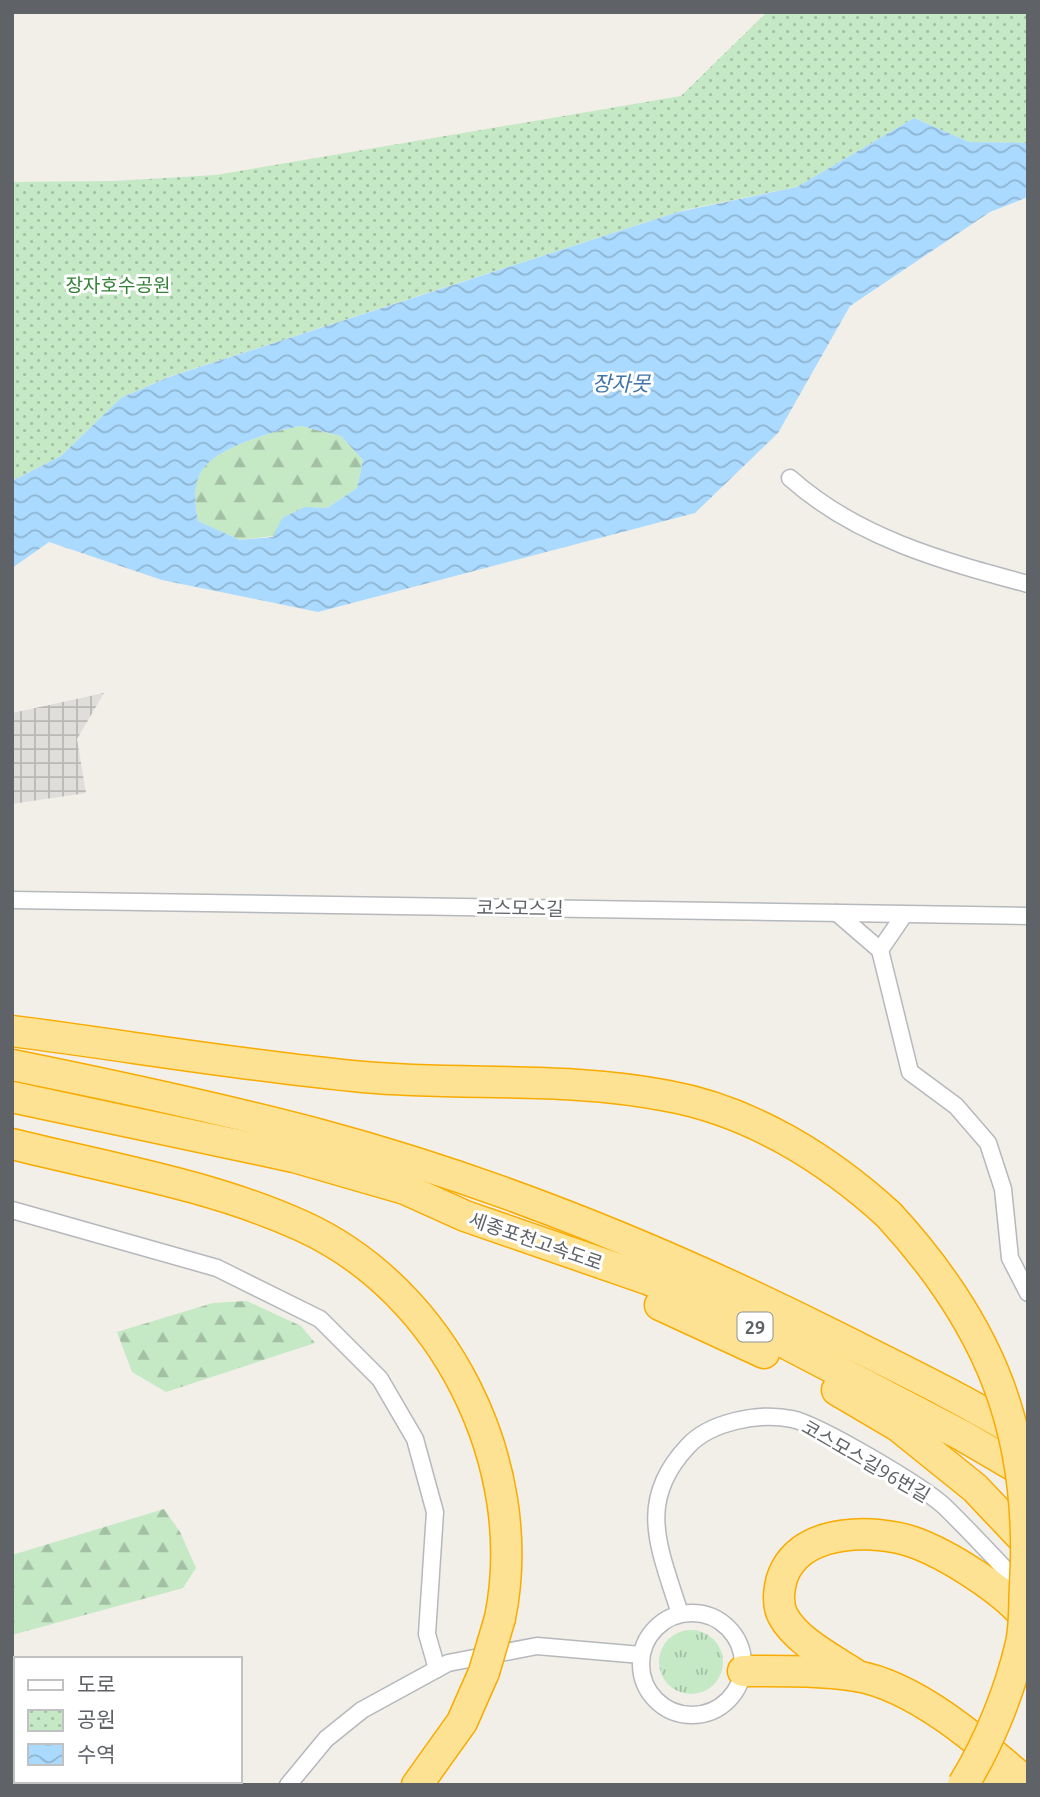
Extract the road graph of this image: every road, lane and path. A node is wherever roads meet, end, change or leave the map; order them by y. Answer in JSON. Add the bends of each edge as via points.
{"nodes":[{"id":1,"x":790,"y":478,"type":"dead end"},
{"id":2,"x":1028,"y":584,"type":"edge"},
{"id":3,"x":12,"y":900,"type":"edge"},
{"id":4,"x":837,"y":913,"type":"junction"},
{"id":5,"x":904,"y":915,"type":"junction"},
{"id":6,"x":1028,"y":916,"type":"edge"},
{"id":7,"x":880,"y":950,"type":"junction"},
{"id":8,"x":12,"y":1031,"type":"edge"},
{"id":9,"x":12,"y":1065,"type":"edge"},
{"id":10,"x":12,"y":1097,"type":"edge"},
{"id":11,"x":12,"y":1144,"type":"edge"},
{"id":12,"x":508,"y":1194,"type":"junction"},
{"id":13,"x":12,"y":1210,"type":"edge"},
{"id":14,"x":465,"y":1216,"type":"junction"},
{"id":15,"x":1028,"y":1293,"type":"edge"},
{"id":16,"x":1028,"y":1414,"type":"edge"},
{"id":17,"x":1028,"y":1438,"type":"edge"},
{"id":18,"x":1028,"y":1474,"type":"edge"},
{"id":19,"x":1028,"y":1544,"type":"edge"},
{"id":20,"x":1028,"y":1593,"type":"edge"},
{"id":21,"x":680,"y":1614,"type":"junction"},
{"id":22,"x":1028,"y":1619,"type":"edge"},
{"id":23,"x":641,"y":1655,"type":"junction"},
{"id":24,"x":436,"y":1669,"type":"junction"},
{"id":25,"x":743,"y":1671,"type":"junction"},
{"id":26,"x":858,"y":1676,"type":"junction"},
{"id":27,"x":982,"y":1744,"type":"junction"},
{"id":28,"x":1028,"y":1784,"type":"edge"},
{"id":29,"x":288,"y":1785,"type":"edge"},
{"id":30,"x":417,"y":1785,"type":"edge"},
{"id":31,"x":963,"y":1785,"type":"edge"},
{"id":32,"x":991,"y":1785,"type":"edge"}],
"edges":[{"from":1,"to":2,"type":"street","via":[[819,504],[926,557]]},
{"from":3,"to":4,"type":"street","name":"코스모스길"},
{"from":4,"to":5,"type":"street","name":"코스모스길"},
{"from":4,"to":7,"type":"street"},
{"from":5,"to":6,"type":"street","name":"코스모스길"},
{"from":5,"to":7,"type":"street"},
{"from":7,"to":15,"type":"street","via":[[910,1072],[956,1106],[988,1143],[1003,1189],[1010,1258]]},
{"from":8,"to":31,"type":"highway","bridge":true,"via":[[292,1070],[572,1085],[671,1096],[739,1118],[800,1148],[850,1182],[889,1215],[925,1256],[970,1323],[1017,1439],[1028,1537],[1021,1642],[1000,1708]]},
{"from":9,"to":12,"type":"highway","name":"세종포천고속도로","number":"29","via":[[323,1136]]},
{"from":10,"to":14,"type":"highway","name":"세종포천고속도로","number":"29","via":[[294,1157],[405,1189]]},
{"from":11,"to":30,"type":"highway","bridge":true,"via":[[277,1216],[336,1246],[392,1289],[440,1344],[466,1388],[487,1438],[501,1491],[506,1569],[500,1618],[484,1672],[462,1722]]},
{"from":12,"to":16,"type":"highway","via":[[704,1254]]},
{"from":12,"to":17,"type":"highway","name":"세종포천고속도로","number":"29","via":[[662,1255],[774,1306]]},
{"from":13,"to":24,"type":"street","via":[[217,1268],[320,1319],[380,1379],[415,1439],[435,1512],[428,1634]]},
{"from":14,"to":18,"type":"highway","name":"세종포천고속도로","number":"29","via":[[720,1309]]},
{"from":14,"to":19,"type":"highway","via":[[810,1374],[898,1426],[975,1488]]},
{"from":20,"to":21,"type":"street","name":"코스모스길96번길","via":[[942,1504],[904,1479],[792,1419],[749,1419],[701,1432],[667,1468],[655,1509],[658,1541]]},
{"from":21,"to":23,"type":"street","via":[[654,1629]]},
{"from":21,"to":25,"type":"street","via":[[705,1614],[727,1626],[740,1646]]},
{"from":22,"to":26,"type":"highway","via":[[986,1584],[913,1542],[880,1535],[843,1536],[814,1544],[794,1556],[784,1572],[780,1606],[804,1639]]},
{"from":23,"to":24,"type":"street","via":[[537,1646]]},
{"from":23,"to":25,"type":"street","via":[[640,1670],[648,1690],[677,1713],[691,1715],[720,1707],[739,1685]]},
{"from":24,"to":29,"type":"street","via":[[362,1710],[326,1739]]},
{"from":25,"to":26,"type":"highway"},
{"from":26,"to":27,"type":"highway","via":[[902,1692]]},
{"from":27,"to":28,"type":"highway"},
{"from":27,"to":32,"type":"highway","via":[[993,1776]]}]}
